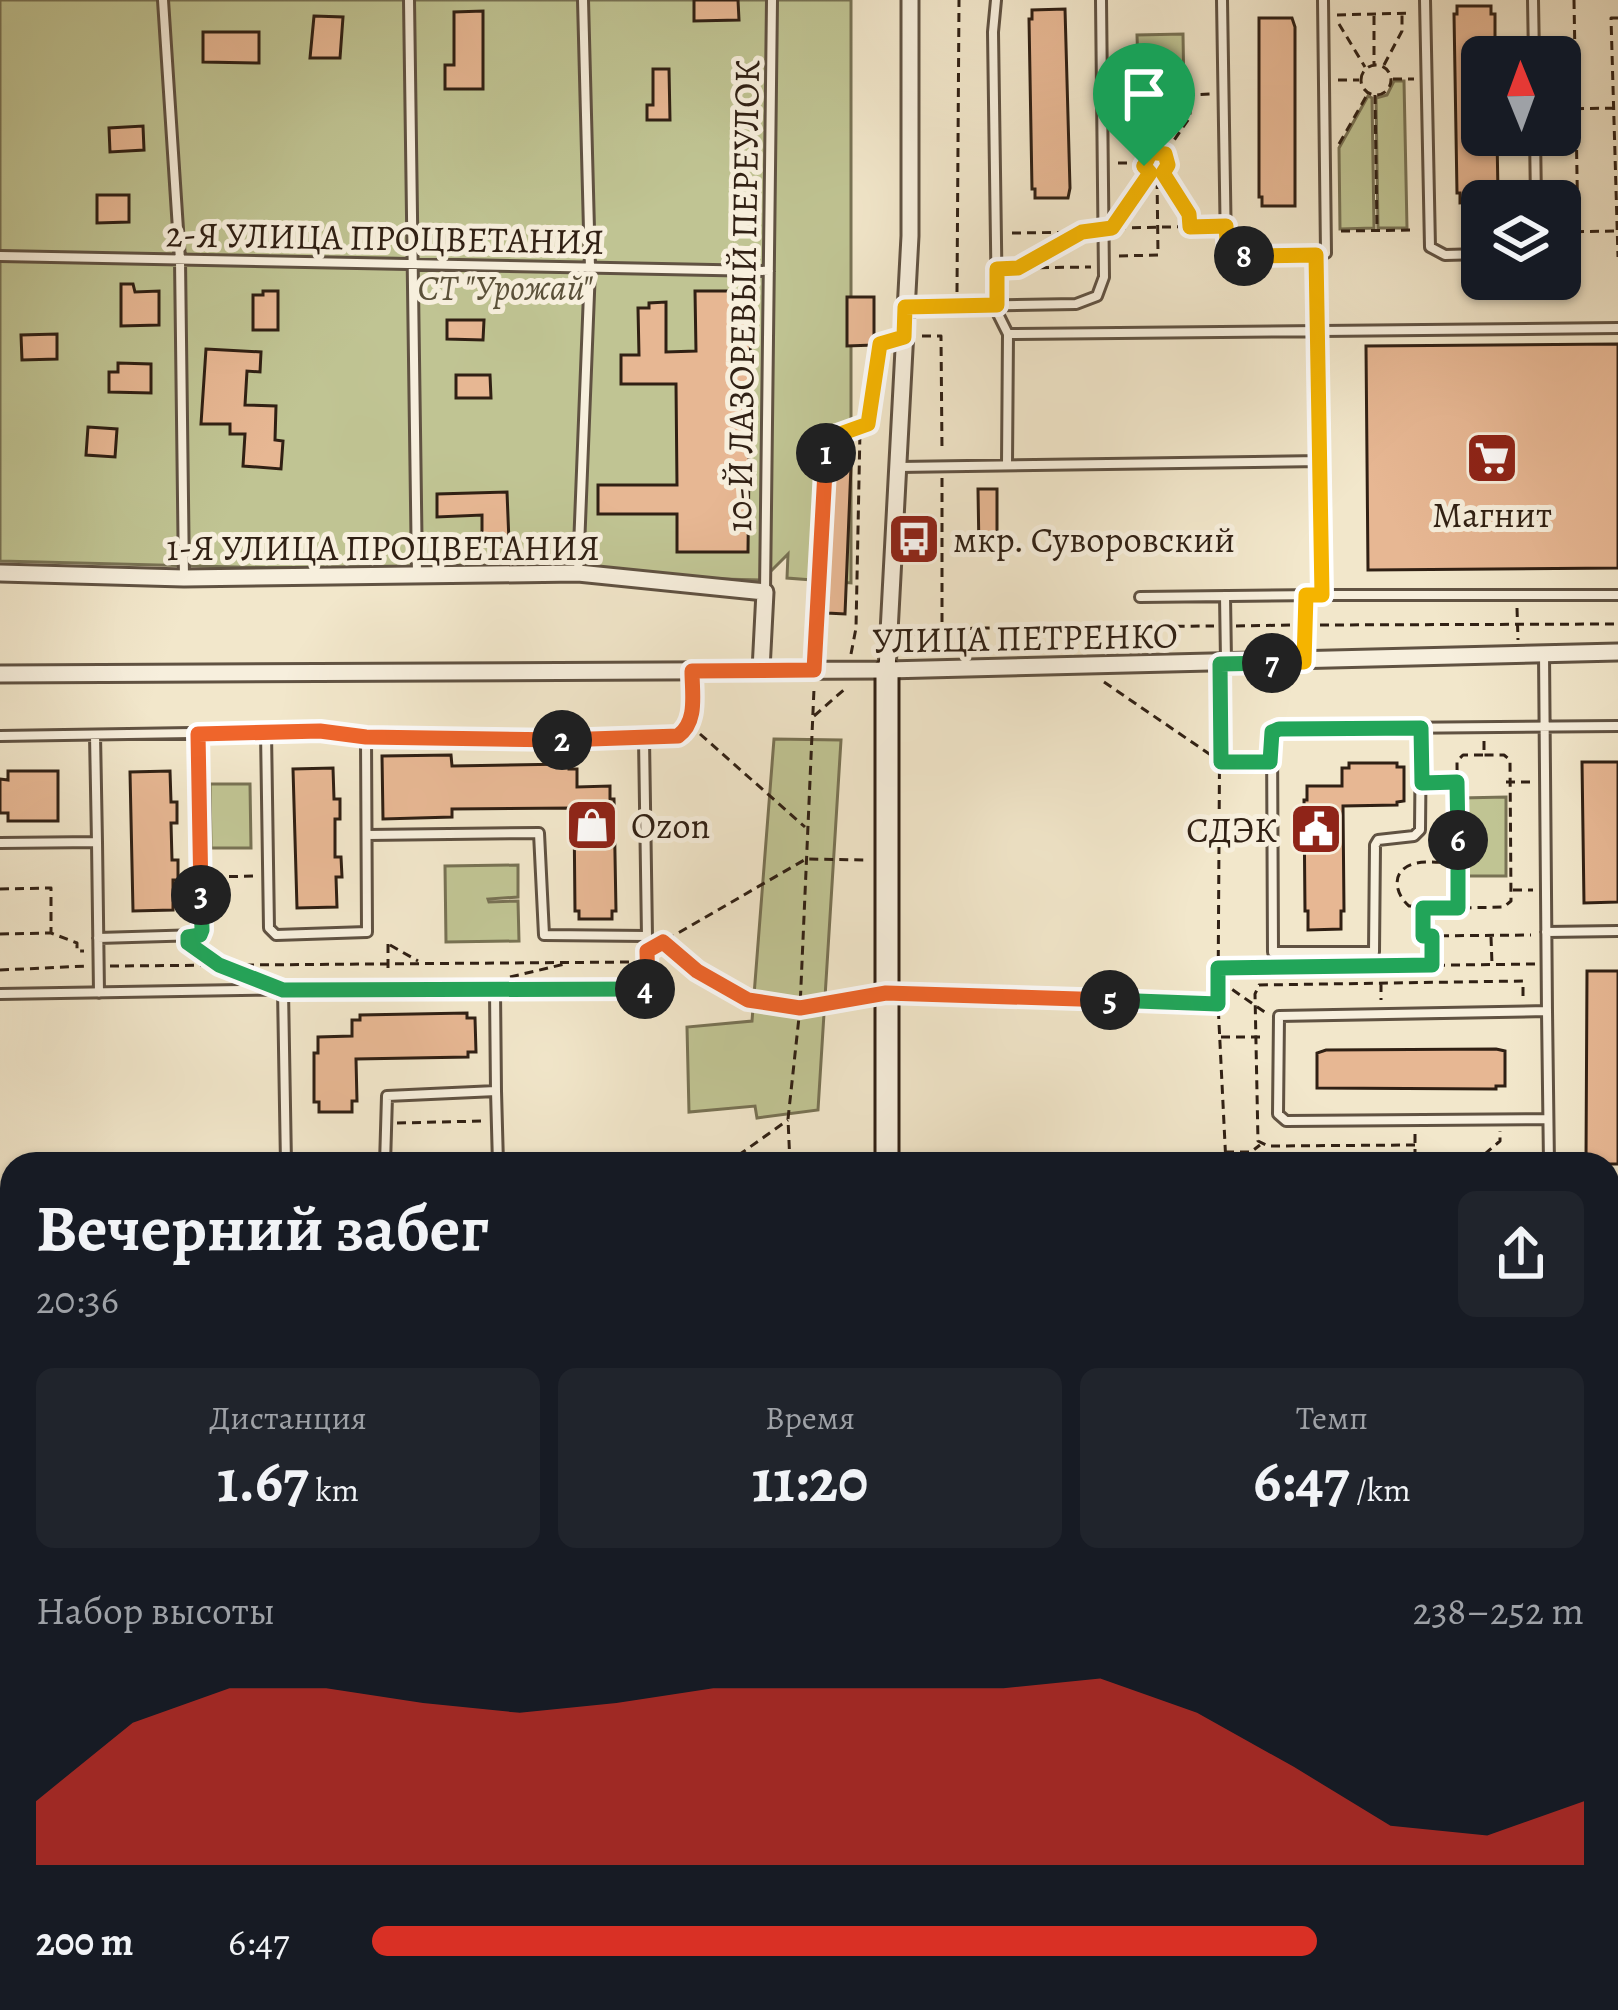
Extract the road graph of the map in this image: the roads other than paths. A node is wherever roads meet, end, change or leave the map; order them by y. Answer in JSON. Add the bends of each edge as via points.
{"nodes":[{"id":1,"x":164,"y":0,"type":"edge"},
{"id":2,"x":409,"y":0,"type":"edge"},
{"id":3,"x":584,"y":0,"type":"edge"},
{"id":4,"x":772,"y":0,"type":"edge"},
{"id":5,"x":910,"y":0,"type":"edge"},
{"id":6,"x":996,"y":0,"type":"edge"},
{"id":7,"x":1101,"y":0,"type":"edge"},
{"id":8,"x":1222,"y":0,"type":"edge"},
{"id":9,"x":1323,"y":0,"type":"edge"},
{"id":10,"x":1425,"y":0,"type":"edge"},
{"id":11,"x":1532,"y":0,"type":"edge"},
{"id":12,"x":1533,"y":36,"type":"edge"},
{"id":13,"x":1461,"y":255,"type":"edge"},
{"id":14,"x":0,"y":256,"type":"edge"},
{"id":15,"x":180,"y":260,"type":"junction"},
{"id":16,"x":415,"y":265,"type":"junction"},
{"id":17,"x":590,"y":268,"type":"junction"},
{"id":18,"x":770,"y":272,"type":"junction"},
{"id":19,"x":997,"y":305,"type":"junction"},
{"id":20,"x":905,"y":307,"type":"junction"},
{"id":21,"x":1618,"y":328,"type":"edge"},
{"id":22,"x":1319,"y":331,"type":"junction"},
{"id":23,"x":1008,"y":334,"type":"junction"},
{"id":24,"x":1322,"y":460,"type":"junction"},
{"id":25,"x":1007,"y":464,"type":"junction"},
{"id":26,"x":897,"y":467,"type":"junction"},
{"id":27,"x":0,"y":573,"type":"edge"},
{"id":28,"x":578,"y":573,"type":"junction"},
{"id":29,"x":417,"y":574,"type":"junction"},
{"id":30,"x":184,"y":578,"type":"junction"},
{"id":31,"x":765,"y":592,"type":"junction"},
{"id":32,"x":1306,"y":595,"type":"junction"},
{"id":33,"x":1322,"y":595,"type":"junction"},
{"id":34,"x":1618,"y":595,"type":"edge"},
{"id":35,"x":1226,"y":596,"type":"junction"},
{"id":36,"x":1140,"y":597,"type":"dead end"},
{"id":37,"x":1618,"y":652,"type":"edge"},
{"id":38,"x":1544,"y":653,"type":"junction"},
{"id":39,"x":1304,"y":662,"type":"junction"},
{"id":40,"x":1223,"y":664,"type":"junction"},
{"id":41,"x":761,"y":670,"type":"junction"},
{"id":42,"x":887,"y":670,"type":"junction"},
{"id":43,"x":692,"y":671,"type":"junction"},
{"id":44,"x":0,"y":674,"type":"edge"},
{"id":45,"x":1618,"y":726,"type":"edge"},
{"id":46,"x":1545,"y":727,"type":"junction"},
{"id":47,"x":1421,"y":728,"type":"junction"},
{"id":48,"x":266,"y":732,"type":"junction"},
{"id":49,"x":198,"y":734,"type":"junction"},
{"id":50,"x":95,"y":735,"type":"junction"},
{"id":51,"x":0,"y":736,"type":"edge"},
{"id":52,"x":366,"y":737,"type":"junction"},
{"id":53,"x":644,"y":739,"type":"junction"},
{"id":54,"x":367,"y":835,"type":"junction"},
{"id":55,"x":97,"y":842,"type":"junction"},
{"id":56,"x":0,"y":843,"type":"edge"},
{"id":57,"x":1618,"y":931,"type":"edge"},
{"id":58,"x":1546,"y":934,"type":"junction"},
{"id":59,"x":647,"y":936,"type":"junction"},
{"id":60,"x":98,"y":938,"type":"junction"},
{"id":61,"x":283,"y":990,"type":"junction"},
{"id":62,"x":495,"y":991,"type":"junction"},
{"id":63,"x":99,"y":992,"type":"junction"},
{"id":64,"x":0,"y":994,"type":"edge"},
{"id":65,"x":1547,"y":1011,"type":"junction"},
{"id":66,"x":496,"y":1091,"type":"junction"},
{"id":67,"x":1548,"y":1119,"type":"junction"},
{"id":68,"x":286,"y":1152,"type":"edge"},
{"id":69,"x":385,"y":1152,"type":"edge"},
{"id":70,"x":498,"y":1152,"type":"edge"},
{"id":71,"x":887,"y":1152,"type":"edge"},
{"id":72,"x":1549,"y":1152,"type":"edge"}],
"edges":[{"from":1,"to":15,"type":"lane"},
{"from":2,"to":16,"type":"lane"},
{"from":3,"to":17,"type":"lane"},
{"from":4,"to":18,"type":"lane","name":"10-Й ЛАЗОРЕВЫЙ ПЕРЕУЛОК"},
{"from":5,"to":20,"type":"street"},
{"from":6,"to":19,"type":"lane"},
{"from":7,"to":19,"type":"lane","via":[[1103,286],[1087,302]]},
{"from":8,"to":9,"type":"lane","via":[[1232,256],[1326,253]]},
{"from":10,"to":13,"type":"lane","via":[[1430,247]]},
{"from":11,"to":12,"type":"lane"},
{"from":14,"to":15,"type":"lane","name":"2-Я УЛИЦА ПРОЦВЕТАНИЯ"},
{"from":15,"to":16,"type":"lane","name":"2-Я УЛИЦА ПРОЦВЕТАНИЯ"},
{"from":15,"to":30,"type":"lane"},
{"from":16,"to":17,"type":"lane","name":"2-Я УЛИЦА ПРОЦВЕТАНИЯ"},
{"from":16,"to":29,"type":"lane"},
{"from":17,"to":18,"type":"lane","name":"2-Я УЛИЦА ПРОЦВЕТАНИЯ"},
{"from":17,"to":28,"type":"lane"},
{"from":18,"to":31,"type":"lane","name":"10-Й ЛАЗОРЕВЫЙ ПЕРЕУЛОК"},
{"from":19,"to":20,"type":"lane"},
{"from":19,"to":23,"type":"lane"},
{"from":20,"to":26,"type":"street"},
{"from":21,"to":22,"type":"lane"},
{"from":22,"to":23,"type":"lane"},
{"from":22,"to":24,"type":"lane"},
{"from":23,"to":25,"type":"lane"},
{"from":24,"to":25,"type":"lane"},
{"from":24,"to":33,"type":"lane"},
{"from":25,"to":26,"type":"lane"},
{"from":26,"to":42,"type":"street"},
{"from":27,"to":30,"type":"street","name":"1-Я УЛИЦА ПРОЦВЕТАНИЯ"},
{"from":28,"to":29,"type":"street","name":"1-Я УЛИЦА ПРОЦВЕТАНИЯ"},
{"from":28,"to":31,"type":"street","name":"1-Я УЛИЦА ПРОЦВЕТАНИЯ"},
{"from":29,"to":30,"type":"street","name":"1-Я УЛИЦА ПРОЦВЕТАНИЯ"},
{"from":31,"to":41,"type":"street"},
{"from":32,"to":33,"type":"lane"},
{"from":32,"to":35,"type":"lane"},
{"from":32,"to":39,"type":"lane"},
{"from":33,"to":34,"type":"lane"},
{"from":35,"to":36,"type":"lane"},
{"from":35,"to":40,"type":"lane"},
{"from":37,"to":38,"type":"street","name":"УЛИЦА ПЕТРЕНКО"},
{"from":38,"to":39,"type":"street","name":"УЛИЦА ПЕТРЕНКО"},
{"from":38,"to":46,"type":"lane"},
{"from":39,"to":40,"type":"street","name":"УЛИЦА ПЕТРЕНКО"},
{"from":40,"to":42,"type":"street","name":"УЛИЦА ПЕТРЕНКО"},
{"from":41,"to":42,"type":"street","name":"УЛИЦА ПЕТРЕНКО"},
{"from":41,"to":43,"type":"street","name":"УЛИЦА ПЕТРЕНКО"},
{"from":42,"to":71,"type":"street"},
{"from":43,"to":44,"type":"street","name":"УЛИЦА ПЕТРЕНКО"},
{"from":43,"to":53,"type":"lane","via":[[689,725],[678,736]]},
{"from":45,"to":46,"type":"lane"},
{"from":46,"to":47,"type":"lane"},
{"from":46,"to":58,"type":"lane"},
{"from":47,"to":47,"type":"lane","via":[[1420,830],[1375,845],[1374,952],[1279,954],[1271,947],[1272,732]]},
{"from":48,"to":49,"type":"lane"},
{"from":48,"to":52,"type":"lane"},
{"from":48,"to":54,"type":"lane","via":[[271,933],[367,932]]},
{"from":49,"to":50,"type":"lane"},
{"from":49,"to":60,"type":"lane","via":[[200,935]]},
{"from":50,"to":51,"type":"lane"},
{"from":50,"to":55,"type":"lane"},
{"from":52,"to":53,"type":"lane"},
{"from":52,"to":54,"type":"lane"},
{"from":53,"to":59,"type":"lane"},
{"from":54,"to":59,"type":"lane","via":[[539,833],[544,935]]},
{"from":55,"to":56,"type":"lane"},
{"from":55,"to":60,"type":"lane"},
{"from":57,"to":58,"type":"lane"},
{"from":58,"to":65,"type":"lane"},
{"from":59,"to":62,"type":"lane","via":[[648,988]]},
{"from":60,"to":63,"type":"lane"},
{"from":61,"to":62,"type":"lane"},
{"from":61,"to":63,"type":"lane"},
{"from":61,"to":68,"type":"lane"},
{"from":62,"to":66,"type":"lane"},
{"from":63,"to":64,"type":"lane"},
{"from":65,"to":67,"type":"lane"},
{"from":65,"to":67,"type":"lane","via":[[1286,1013],[1277,1037],[1280,1119]]},
{"from":66,"to":69,"type":"lane","via":[[387,1096]]},
{"from":66,"to":70,"type":"lane"},
{"from":67,"to":72,"type":"lane"}]}
